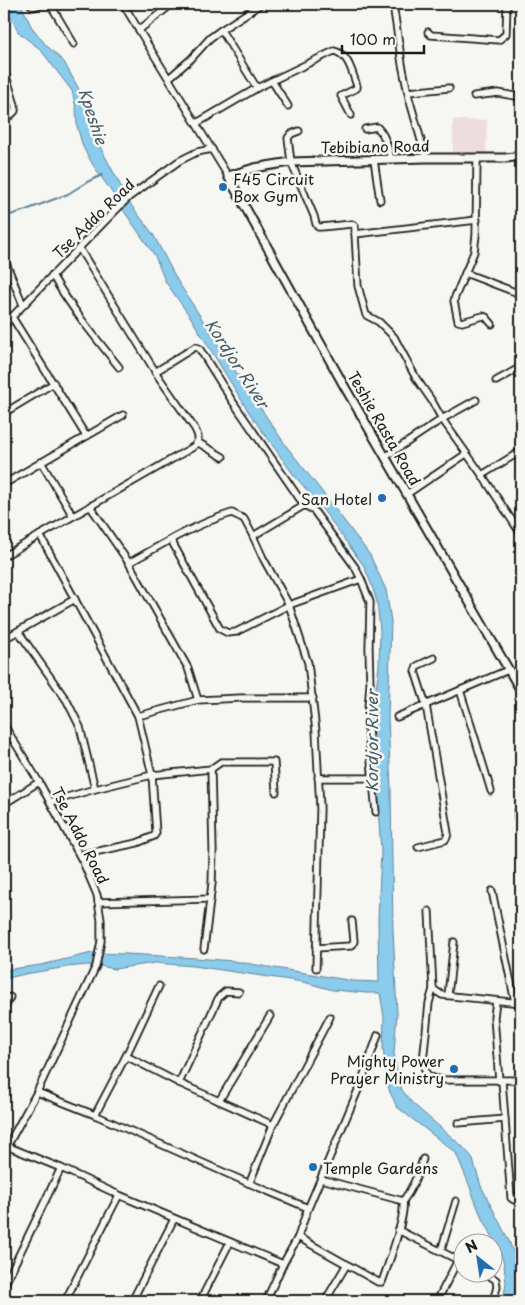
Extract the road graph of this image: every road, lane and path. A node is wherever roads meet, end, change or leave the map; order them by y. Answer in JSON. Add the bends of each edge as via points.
{"nodes":[{"id":1,"x":30,"y":4,"type":"edge"},
{"id":2,"x":42,"y":4,"type":"edge"},
{"id":3,"x":50,"y":4,"type":"edge"},
{"id":4,"x":124,"y":4,"type":"edge"},
{"id":5,"x":171,"y":4,"type":"edge"},
{"id":6,"x":260,"y":4,"type":"edge"},
{"id":7,"x":393,"y":4,"type":"edge"},
{"id":8,"x":507,"y":4,"type":"edge"},
{"id":9,"x":139,"y":30,"type":"junction"},
{"id":10,"x":221,"y":30,"type":"junction"},
{"id":11,"x":428,"y":32,"type":"dead end"},
{"id":12,"x":74,"y":44,"type":"dead end"},
{"id":13,"x":4,"y":69,"type":"edge"},
{"id":14,"x":169,"y":78,"type":"junction"},
{"id":15,"x":272,"y":81,"type":"junction"},
{"id":16,"x":257,"y":88,"type":"junction"},
{"id":17,"x":449,"y":88,"type":"dead end"},
{"id":18,"x":408,"y":92,"type":"junction"},
{"id":19,"x":474,"y":96,"type":"dead end"},
{"id":20,"x":521,"y":97,"type":"edge"},
{"id":21,"x":288,"y":106,"type":"dead end"},
{"id":22,"x":351,"y":115,"type":"dead end"},
{"id":23,"x":4,"y":116,"type":"edge"},
{"id":24,"x":197,"y":123,"type":"junction"},
{"id":25,"x":365,"y":129,"type":"dead end"},
{"id":26,"x":298,"y":131,"type":"dead end"},
{"id":27,"x":212,"y":149,"type":"junction"},
{"id":28,"x":521,"y":151,"type":"edge"},
{"id":29,"x":518,"y":157,"type":"edge"},
{"id":30,"x":426,"y":158,"type":"junction"},
{"id":31,"x":477,"y":158,"type":"junction"},
{"id":32,"x":374,"y":160,"type":"junction"},
{"id":33,"x":391,"y":160,"type":"junction"},
{"id":34,"x":291,"y":162,"type":"junction"},
{"id":35,"x":228,"y":176,"type":"junction"},
{"id":36,"x":380,"y":200,"type":"dead end"},
{"id":37,"x":477,"y":220,"type":"junction"},
{"id":38,"x":355,"y":234,"type":"junction"},
{"id":39,"x":79,"y":248,"type":"junction"},
{"id":40,"x":4,"y":258,"type":"edge"},
{"id":41,"x":465,"y":273,"type":"junction"},
{"id":42,"x":52,"y":275,"type":"junction"},
{"id":43,"x":521,"y":292,"type":"edge"},
{"id":44,"x":24,"y":305,"type":"junction"},
{"id":45,"x":12,"y":317,"type":"junction"},
{"id":46,"x":492,"y":324,"type":"dead end"},
{"id":47,"x":4,"y":325,"type":"edge"},
{"id":48,"x":521,"y":367,"type":"edge"},
{"id":49,"x":119,"y":368,"type":"dead end"},
{"id":50,"x":155,"y":372,"type":"junction"},
{"id":51,"x":496,"y":381,"type":"dead end"},
{"id":52,"x":54,"y":383,"type":"junction"},
{"id":53,"x":476,"y":400,"type":"dead end"},
{"id":54,"x":4,"y":413,"type":"edge"},
{"id":55,"x":123,"y":415,"type":"dead end"},
{"id":56,"x":442,"y":419,"type":"junction"},
{"id":57,"x":86,"y":436,"type":"junction"},
{"id":58,"x":197,"y":442,"type":"junction"},
{"id":59,"x":521,"y":451,"type":"edge"},
{"id":60,"x":466,"y":454,"type":"junction"},
{"id":61,"x":223,"y":457,"type":"dead end"},
{"id":62,"x":384,"y":457,"type":"junction"},
{"id":63,"x":41,"y":462,"type":"junction"},
{"id":64,"x":482,"y":475,"type":"junction"},
{"id":65,"x":4,"y":484,"type":"edge"},
{"id":66,"x":407,"y":494,"type":"junction"},
{"id":67,"x":305,"y":505,"type":"junction"},
{"id":68,"x":90,"y":506,"type":"junction"},
{"id":69,"x":73,"y":516,"type":"junction"},
{"id":70,"x":520,"y":531,"type":"edge"},
{"id":71,"x":40,"y":535,"type":"junction"},
{"id":72,"x":253,"y":536,"type":"junction"},
{"id":73,"x":171,"y":540,"type":"junction"},
{"id":74,"x":4,"y":556,"type":"edge"},
{"id":75,"x":129,"y":563,"type":"junction"},
{"id":76,"x":361,"y":579,"type":"junction"},
{"id":77,"x":75,"y":599,"type":"junction"},
{"id":78,"x":289,"y":605,"type":"junction"},
{"id":79,"x":18,"y":631,"type":"junction"},
{"id":80,"x":4,"y":639,"type":"edge"},
{"id":81,"x":434,"y":658,"type":"dead end"},
{"id":82,"x":508,"y":670,"type":"junction"},
{"id":83,"x":519,"y":682,"type":"edge"},
{"id":84,"x":460,"y":690,"type":"junction"},
{"id":85,"x":521,"y":692,"type":"edge"},
{"id":86,"x":313,"y":698,"type":"junction"},
{"id":87,"x":198,"y":700,"type":"junction"},
{"id":88,"x":426,"y":705,"type":"junction"},
{"id":89,"x":138,"y":716,"type":"junction"},
{"id":90,"x":397,"y":717,"type":"dead end"},
{"id":91,"x":4,"y":725,"type":"edge"},
{"id":92,"x":211,"y":768,"type":"junction"},
{"id":93,"x":152,"y":775,"type":"junction"},
{"id":94,"x":318,"y":778,"type":"junction"},
{"id":95,"x":373,"y":778,"type":"junction"},
{"id":96,"x":39,"y":782,"type":"junction"},
{"id":97,"x":95,"y":789,"type":"junction"},
{"id":98,"x":491,"y":791,"type":"dead end"},
{"id":99,"x":276,"y":792,"type":"dead end"},
{"id":100,"x":50,"y":802,"type":"junction"},
{"id":101,"x":4,"y":804,"type":"edge"},
{"id":102,"x":521,"y":808,"type":"edge"},
{"id":103,"x":376,"y":812,"type":"dead end"},
{"id":104,"x":521,"y":826,"type":"edge"},
{"id":105,"x":418,"y":847,"type":"dead end"},
{"id":106,"x":80,"y":855,"type":"junction"},
{"id":107,"x":492,"y":891,"type":"dead end"},
{"id":108,"x":210,"y":899,"type":"junction"},
{"id":109,"x":98,"y":902,"type":"junction"},
{"id":110,"x":429,"y":911,"type":"dead end"},
{"id":111,"x":352,"y":921,"type":"dead end"},
{"id":112,"x":454,"y":942,"type":"dead end"},
{"id":113,"x":316,"y":948,"type":"junction"},
{"id":114,"x":204,"y":949,"type":"dead end"},
{"id":115,"x":316,"y":968,"type":"dead end"},
{"id":116,"x":159,"y":986,"type":"dead end"},
{"id":117,"x":433,"y":990,"type":"junction"},
{"id":118,"x":239,"y":992,"type":"dead end"},
{"id":119,"x":448,"y":995,"type":"junction"},
{"id":120,"x":10,"y":997,"type":"dead end"},
{"id":121,"x":496,"y":1001,"type":"junction"},
{"id":122,"x":518,"y":1003,"type":"edge"},
{"id":123,"x":4,"y":1010,"type":"edge"},
{"id":124,"x":270,"y":1016,"type":"dead end"},
{"id":125,"x":330,"y":1017,"type":"dead end"},
{"id":126,"x":378,"y":1035,"type":"dead end"},
{"id":127,"x":126,"y":1056,"type":"junction"},
{"id":128,"x":521,"y":1080,"type":"edge"},
{"id":129,"x":500,"y":1081,"type":"junction"},
{"id":130,"x":179,"y":1082,"type":"junction"},
{"id":131,"x":37,"y":1092,"type":"junction"},
{"id":132,"x":219,"y":1101,"type":"junction"},
{"id":133,"x":95,"y":1115,"type":"junction"},
{"id":134,"x":505,"y":1119,"type":"junction"},
{"id":135,"x":458,"y":1123,"type":"dead end"},
{"id":136,"x":273,"y":1125,"type":"junction"},
{"id":137,"x":5,"y":1148,"type":"edge"},
{"id":138,"x":423,"y":1159,"type":"dead end"},
{"id":139,"x":61,"y":1168,"type":"junction"},
{"id":140,"x":321,"y":1179,"type":"junction"},
{"id":141,"x":248,"y":1182,"type":"junction"},
{"id":142,"x":521,"y":1192,"type":"edge"},
{"id":143,"x":120,"y":1195,"type":"junction"},
{"id":144,"x":403,"y":1201,"type":"junction"},
{"id":145,"x":456,"y":1201,"type":"dead end"},
{"id":146,"x":308,"y":1208,"type":"junction"},
{"id":147,"x":174,"y":1219,"type":"junction"},
{"id":148,"x":398,"y":1230,"type":"junction"},
{"id":149,"x":298,"y":1237,"type":"junction"},
{"id":150,"x":230,"y":1242,"type":"junction"},
{"id":151,"x":441,"y":1251,"type":"junction"},
{"id":152,"x":452,"y":1257,"type":"edge"},
{"id":153,"x":283,"y":1264,"type":"junction"},
{"id":154,"x":346,"y":1264,"type":"junction"},
{"id":155,"x":452,"y":1275,"type":"edge"},
{"id":156,"x":497,"y":1282,"type":"edge"},
{"id":157,"x":4,"y":1286,"type":"edge"},
{"id":158,"x":64,"y":1301,"type":"edge"},
{"id":159,"x":132,"y":1301,"type":"edge"},
{"id":160,"x":200,"y":1301,"type":"edge"},
{"id":161,"x":266,"y":1301,"type":"edge"},
{"id":162,"x":325,"y":1301,"type":"edge"},
{"id":163,"x":437,"y":1301,"type":"edge"},
{"id":164,"x":493,"y":1301,"type":"edge"}],
"edges":[{"from":1,"to":2,"type":"street","via":[[34,7]]},
{"from":3,"to":12,"type":"street"},
{"from":4,"to":9,"type":"street"},
{"from":5,"to":9,"type":"street"},
{"from":6,"to":10,"type":"street"},
{"from":7,"to":18,"type":"street"},
{"from":8,"to":11,"type":"street","via":[[506,34],[499,40],[430,35]]},
{"from":9,"to":14,"type":"street"},
{"from":10,"to":14,"type":"street"},
{"from":10,"to":16,"type":"street"},
{"from":13,"to":23,"type":"street","via":[[15,111]]},
{"from":14,"to":24,"type":"street"},
{"from":15,"to":16,"type":"street"},
{"from":15,"to":21,"type":"street"},
{"from":15,"to":22,"type":"street","via":[[334,51],[339,52],[345,56],[357,86],[341,96]]},
{"from":16,"to":24,"type":"street"},
{"from":17,"to":18,"type":"street"},
{"from":18,"to":30,"type":"street"},
{"from":19,"to":20,"type":"street","via":[[498,93]]},
{"from":24,"to":27,"type":"street"},
{"from":25,"to":33,"type":"street","via":[[377,127],[382,132]]},
{"from":26,"to":34,"type":"street","via":[[288,138]]},
{"from":27,"to":35,"type":"street"},
{"from":27,"to":39,"type":"street","name":"Tse Addo Road","via":[[191,155],[146,185]]},
{"from":28,"to":29,"type":"main road","name":"Tebibiano Road"},
{"from":29,"to":31,"type":"main road","name":"Tebibiano Road"},
{"from":30,"to":31,"type":"main road","name":"Tebibiano Road"},
{"from":30,"to":33,"type":"main road","name":"Tebibiano Road"},
{"from":31,"to":37,"type":"street"},
{"from":32,"to":33,"type":"main road","name":"Tebibiano Road"},
{"from":32,"to":34,"type":"main road","name":"Tebibiano Road"},
{"from":32,"to":36,"type":"street"},
{"from":34,"to":35,"type":"main road","name":"Tebibiano Road"},
{"from":34,"to":38,"type":"street","via":[[318,227],[352,224]]},
{"from":35,"to":62,"type":"main road","name":"Teshie Rasta Road"},
{"from":37,"to":38,"type":"street"},
{"from":37,"to":41,"type":"street","via":[[474,252]]},
{"from":38,"to":56,"type":"street","via":[[358,286],[366,315],[379,322],[394,337]]},
{"from":39,"to":42,"type":"street","name":"Tse Addo Road"},
{"from":39,"to":50,"type":"street"},
{"from":40,"to":44,"type":"street"},
{"from":41,"to":43,"type":"street"},
{"from":41,"to":46,"type":"street","via":[[454,301],[458,321],[483,316]]},
{"from":42,"to":44,"type":"street","name":"Tse Addo Road"},
{"from":42,"to":49,"type":"street"},
{"from":44,"to":45,"type":"street","name":"Tse Addo Road"},
{"from":45,"to":47,"type":"street","name":"Tse Addo Road"},
{"from":45,"to":52,"type":"street"},
{"from":48,"to":51,"type":"street"},
{"from":50,"to":58,"type":"street","via":[[195,429]]},
{"from":50,"to":67,"type":"street","via":[[195,347],[199,348]]},
{"from":52,"to":54,"type":"street"},
{"from":52,"to":57,"type":"street"},
{"from":53,"to":56,"type":"street"},
{"from":55,"to":57,"type":"street"},
{"from":56,"to":60,"type":"street"},
{"from":56,"to":62,"type":"street"},
{"from":57,"to":63,"type":"street"},
{"from":58,"to":61,"type":"street"},
{"from":58,"to":68,"type":"street"},
{"from":59,"to":64,"type":"street"},
{"from":60,"to":64,"type":"street"},
{"from":60,"to":66,"type":"street"},
{"from":62,"to":66,"type":"main road","name":"Teshie Rasta Road"},
{"from":63,"to":65,"type":"street"},
{"from":63,"to":69,"type":"street"},
{"from":64,"to":70,"type":"street"},
{"from":66,"to":82,"type":"main road","name":"Teshie Rasta Road"},
{"from":67,"to":72,"type":"street"},
{"from":67,"to":76,"type":"street","via":[[314,511]]},
{"from":68,"to":69,"type":"street"},
{"from":68,"to":75,"type":"street"},
{"from":69,"to":71,"type":"street"},
{"from":71,"to":74,"type":"street"},
{"from":71,"to":77,"type":"street"},
{"from":72,"to":73,"type":"street","via":[[244,519],[232,513]]},
{"from":72,"to":78,"type":"street"},
{"from":73,"to":75,"type":"street"},
{"from":73,"to":78,"type":"street","via":[[220,629],[236,632]]},
{"from":75,"to":87,"type":"street","via":[[188,668]]},
{"from":76,"to":78,"type":"street"},
{"from":76,"to":95,"type":"street","via":[[370,602],[367,720]]},
{"from":77,"to":79,"type":"street"},
{"from":77,"to":89,"type":"street"},
{"from":78,"to":86,"type":"street","via":[[308,664]]},
{"from":79,"to":80,"type":"street"},
{"from":79,"to":97,"type":"street","via":[[80,727]]},
{"from":81,"to":88,"type":"street","via":[[415,668]]},
{"from":82,"to":83,"type":"main road","name":"Teshie Rasta Road"},
{"from":82,"to":84,"type":"street"},
{"from":83,"to":85,"type":"main road","name":"Teshie Rasta Road"},
{"from":84,"to":88,"type":"street"},
{"from":84,"to":98,"type":"street"},
{"from":86,"to":87,"type":"street"},
{"from":86,"to":94,"type":"street"},
{"from":87,"to":89,"type":"street"},
{"from":88,"to":90,"type":"street"},
{"from":88,"to":105,"type":"street","via":[[448,833],[445,840]]},
{"from":89,"to":93,"type":"street"},
{"from":91,"to":96,"type":"street","name":"Tse Addo Road"},
{"from":92,"to":93,"type":"street"},
{"from":92,"to":99,"type":"street","via":[[221,762],[274,762]]},
{"from":92,"to":108,"type":"street","via":[[213,850]]},
{"from":93,"to":97,"type":"street"},
{"from":93,"to":106,"type":"street","via":[[154,836],[137,843]]},
{"from":94,"to":95,"type":"street"},
{"from":94,"to":113,"type":"street"},
{"from":95,"to":103,"type":"street"},
{"from":96,"to":100,"type":"street","name":"Tse Addo Road"},
{"from":96,"to":101,"type":"street"},
{"from":97,"to":100,"type":"street"},
{"from":100,"to":106,"type":"street","name":"Tse Addo Road"},
{"from":102,"to":104,"type":"street","via":[[518,816]]},
{"from":106,"to":109,"type":"street","name":"Tse Addo Road"},
{"from":107,"to":122,"type":"street"},
{"from":108,"to":109,"type":"street"},
{"from":108,"to":114,"type":"street"},
{"from":109,"to":131,"type":"street","name":"Tse Addo Road","via":[[101,941],[96,966]]},
{"from":110,"to":117,"type":"street"},
{"from":111,"to":113,"type":"street","via":[[354,941],[351,946]]},
{"from":112,"to":119,"type":"street"},
{"from":113,"to":115,"type":"street"},
{"from":116,"to":127,"type":"street"},
{"from":117,"to":119,"type":"street"},
{"from":117,"to":129,"type":"street","via":[[423,1062],[426,1074],[444,1080]]},
{"from":118,"to":130,"type":"street","via":[[226,991],[219,997]]},
{"from":119,"to":121,"type":"street"},
{"from":120,"to":123,"type":"street"},
{"from":121,"to":122,"type":"street"},
{"from":121,"to":129,"type":"street","via":[[494,1017]]},
{"from":124,"to":132,"type":"street"},
{"from":125,"to":136,"type":"street"},
{"from":126,"to":140,"type":"street"},
{"from":127,"to":130,"type":"street"},
{"from":127,"to":133,"type":"street"},
{"from":128,"to":129,"type":"street"},
{"from":129,"to":134,"type":"street"},
{"from":130,"to":132,"type":"street"},
{"from":131,"to":133,"type":"street"},
{"from":131,"to":137,"type":"street","name":"Tse Addo Road"},
{"from":132,"to":136,"type":"street"},
{"from":133,"to":141,"type":"street"},
{"from":134,"to":135,"type":"street"},
{"from":134,"to":142,"type":"street","via":[[512,1198],[514,1200]]},
{"from":136,"to":141,"type":"street"},
{"from":137,"to":139,"type":"street"},
{"from":138,"to":144,"type":"street","via":[[411,1191]]},
{"from":139,"to":143,"type":"street"},
{"from":139,"to":157,"type":"street"},
{"from":140,"to":144,"type":"street"},
{"from":140,"to":146,"type":"street"},
{"from":141,"to":146,"type":"street"},
{"from":143,"to":147,"type":"street"},
{"from":143,"to":158,"type":"street"},
{"from":144,"to":148,"type":"street"},
{"from":145,"to":151,"type":"street"},
{"from":146,"to":149,"type":"street"},
{"from":147,"to":150,"type":"street"},
{"from":147,"to":159,"type":"street"},
{"from":148,"to":151,"type":"street"},
{"from":148,"to":154,"type":"street","via":[[382,1282]]},
{"from":149,"to":153,"type":"street"},
{"from":149,"to":154,"type":"street"},
{"from":150,"to":153,"type":"street"},
{"from":150,"to":160,"type":"street"},
{"from":151,"to":152,"type":"street"},
{"from":153,"to":161,"type":"street"},
{"from":154,"to":162,"type":"street"},
{"from":155,"to":163,"type":"street"},
{"from":156,"to":164,"type":"street"}]}
